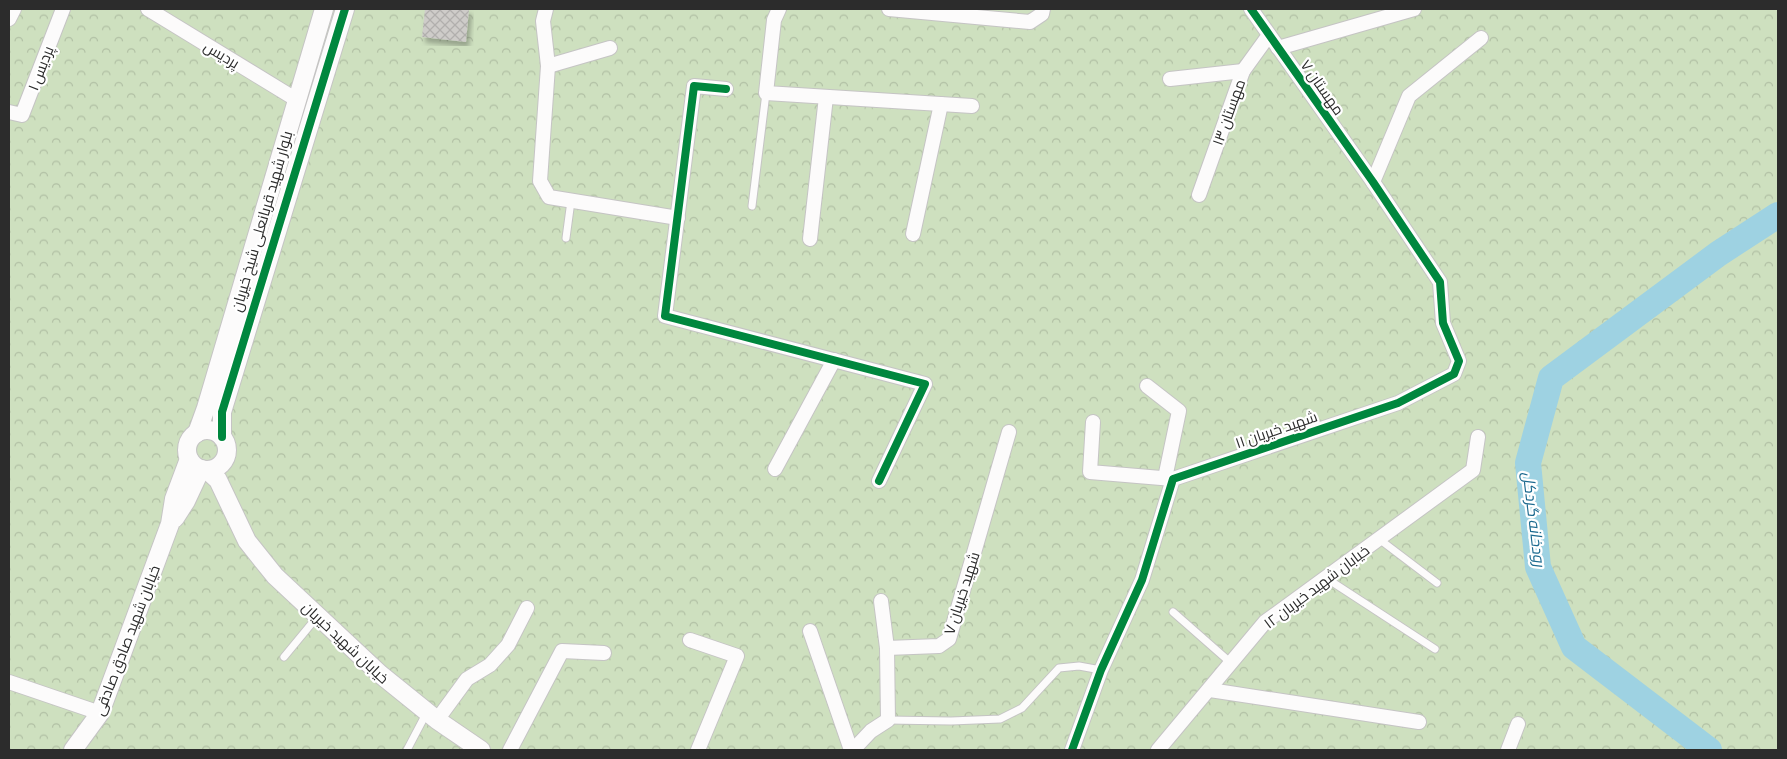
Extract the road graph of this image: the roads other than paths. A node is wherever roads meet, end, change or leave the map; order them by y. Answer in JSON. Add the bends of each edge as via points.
{"nodes":[{"id":1,"x":14,"y":9,"type":"edge"},
{"id":2,"x":63,"y":9,"type":"edge"},
{"id":3,"x":148,"y":9,"type":"edge"},
{"id":4,"x":324,"y":9,"type":"edge"},
{"id":5,"x":345,"y":9,"type":"edge"},
{"id":6,"x":546,"y":9,"type":"edge"},
{"id":7,"x":779,"y":9,"type":"edge"},
{"id":8,"x":889,"y":9,"type":"edge"},
{"id":9,"x":1043,"y":9,"type":"edge"},
{"id":10,"x":1252,"y":9,"type":"edge"},
{"id":11,"x":1414,"y":9,"type":"edge"},
{"id":12,"x":9,"y":19,"type":"edge"},
{"id":13,"x":1269,"y":35,"type":"junction"},
{"id":14,"x":1481,"y":38,"type":"dead end"},
{"id":15,"x":610,"y":48,"type":"dead end"},
{"id":16,"x":1278,"y":48,"type":"junction"},
{"id":17,"x":548,"y":66,"type":"junction"},
{"id":18,"x":1243,"y":71,"type":"junction"},
{"id":19,"x":1170,"y":79,"type":"dead end"},
{"id":20,"x":726,"y":88,"type":"dead end"},
{"id":21,"x":766,"y":92,"type":"junction"},
{"id":22,"x":826,"y":97,"type":"junction"},
{"id":23,"x":297,"y":100,"type":"junction"},
{"id":24,"x":941,"y":104,"type":"junction"},
{"id":25,"x":972,"y":106,"type":"dead end"},
{"id":26,"x":9,"y":112,"type":"edge"},
{"id":27,"x":1373,"y":182,"type":"junction"},
{"id":28,"x":1199,"y":195,"type":"dead end"},
{"id":29,"x":571,"y":201,"type":"junction"},
{"id":30,"x":752,"y":206,"type":"dead end"},
{"id":31,"x":678,"y":218,"type":"junction"},
{"id":32,"x":913,"y":234,"type":"dead end"},
{"id":33,"x":566,"y":238,"type":"dead end"},
{"id":34,"x":810,"y":239,"type":"dead end"},
{"id":35,"x":235,"y":308,"type":"junction"},
{"id":36,"x":253,"y":314,"type":"junction"},
{"id":37,"x":834,"y":360,"type":"junction"},
{"id":38,"x":1147,"y":386,"type":"dead end"},
{"id":39,"x":1093,"y":422,"type":"dead end"},
{"id":40,"x":1009,"y":432,"type":"dead end"},
{"id":41,"x":196,"y":433,"type":"junction"},
{"id":42,"x":222,"y":437,"type":"junction"},
{"id":43,"x":1478,"y":437,"type":"dead end"},
{"id":44,"x":226,"y":456,"type":"junction"},
{"id":45,"x":199,"y":466,"type":"junction"},
{"id":46,"x":775,"y":469,"type":"dead end"},
{"id":47,"x":1169,"y":479,"type":"junction"},
{"id":48,"x":879,"y":481,"type":"dead end"},
{"id":49,"x":234,"y":512,"type":"junction"},
{"id":50,"x":1379,"y":539,"type":"junction"},
{"id":51,"x":1326,"y":578,"type":"junction"},
{"id":52,"x":1437,"y":584,"type":"dead end"},
{"id":53,"x":881,"y":601,"type":"dead end"},
{"id":54,"x":527,"y":608,"type":"dead end"},
{"id":55,"x":1173,"y":612,"type":"dead end"},
{"id":56,"x":317,"y":616,"type":"junction"},
{"id":57,"x":810,"y":631,"type":"dead end"},
{"id":58,"x":690,"y":640,"type":"dead end"},
{"id":59,"x":888,"y":648,"type":"junction"},
{"id":60,"x":1435,"y":649,"type":"dead end"},
{"id":61,"x":604,"y":653,"type":"dead end"},
{"id":62,"x":284,"y":657,"type":"dead end"},
{"id":63,"x":1232,"y":663,"type":"junction"},
{"id":64,"x":1101,"y":670,"type":"junction"},
{"id":65,"x":9,"y":682,"type":"edge"},
{"id":66,"x":1210,"y":690,"type":"junction"},
{"id":67,"x":100,"y":713,"type":"junction"},
{"id":68,"x":432,"y":716,"type":"junction"},
{"id":69,"x":888,"y":720,"type":"junction"},
{"id":70,"x":1420,"y":722,"type":"dead end"},
{"id":71,"x":1518,"y":724,"type":"dead end"},
{"id":72,"x":73,"y":750,"type":"edge"},
{"id":73,"x":407,"y":750,"type":"edge"},
{"id":74,"x":481,"y":750,"type":"edge"},
{"id":75,"x":510,"y":750,"type":"edge"},
{"id":76,"x":698,"y":750,"type":"edge"},
{"id":77,"x":852,"y":750,"type":"edge"},
{"id":78,"x":1072,"y":750,"type":"edge"},
{"id":79,"x":1158,"y":750,"type":"edge"},
{"id":80,"x":1508,"y":750,"type":"edge"}],
"edges":[{"from":1,"to":12,"type":"street"},
{"from":2,"to":26,"type":"street","name":"پردیس ۱","via":[[22,115]]},
{"from":3,"to":23,"type":"street","name":"پردیس"},
{"from":4,"to":23,"type":"street","name":"بلوار شهید قربانعلی شیخ خیریان"},
{"from":5,"to":36,"type":"street"},
{"from":6,"to":17,"type":"street","via":[[543,21]]},
{"from":7,"to":21,"type":"street","via":[[774,20]]},
{"from":8,"to":9,"type":"street","via":[[1030,22],[1042,14]]},
{"from":10,"to":13,"type":"street","name":"مهستان ۷"},
{"from":11,"to":16,"type":"street"},
{"from":13,"to":16,"type":"street","name":"مهستان ۷"},
{"from":13,"to":18,"type":"street","name":"مهستان ۱۳"},
{"from":14,"to":27,"type":"street","via":[[1409,96]]},
{"from":15,"to":17,"type":"street"},
{"from":16,"to":27,"type":"street","name":"مهستان ۷"},
{"from":17,"to":29,"type":"street","via":[[540,181],[549,198]]},
{"from":18,"to":19,"type":"street"},
{"from":18,"to":28,"type":"street","name":"مهستان ۱۳"},
{"from":20,"to":31,"type":"street","via":[[694,86]]},
{"from":21,"to":22,"type":"street"},
{"from":21,"to":30,"type":"lane"},
{"from":22,"to":24,"type":"street"},
{"from":22,"to":34,"type":"street"},
{"from":23,"to":35,"type":"street","name":"بلوار شهید قربانعلی شیخ خیریان"},
{"from":24,"to":25,"type":"street"},
{"from":24,"to":32,"type":"street"},
{"from":27,"to":47,"type":"street","name":"شهید خیریان ۱۱","via":[[1440,282],[1444,323],[1459,361],[1454,374],[1398,403]]},
{"from":29,"to":31,"type":"street"},
{"from":29,"to":33,"type":"lane"},
{"from":31,"to":37,"type":"street","via":[[665,316]]},
{"from":35,"to":36,"type":"street"},
{"from":35,"to":41,"type":"street","name":"بلوار شهید قربانعلی شیخ خیریان"},
{"from":36,"to":42,"type":"street","via":[[222,412]]},
{"from":37,"to":46,"type":"street"},
{"from":37,"to":48,"type":"street","via":[[925,384]]},
{"from":38,"to":47,"type":"street","via":[[1179,411]]},
{"from":39,"to":47,"type":"street","via":[[1090,472]]},
{"from":40,"to":59,"type":"street","name":"شهید خیریان ۷","via":[[949,639],[939,646]]},
{"from":41,"to":42,"type":"street","via":[[212,431]]},
{"from":41,"to":45,"type":"street","via":[[188,448]]},
{"from":42,"to":44,"type":"street"},
{"from":43,"to":50,"type":"street","name":"خیابان شهید خیریان ۱۲","via":[[1473,470]]},
{"from":44,"to":45,"type":"street","via":[[219,466]]},
{"from":44,"to":49,"type":"street"},
{"from":45,"to":49,"type":"street","via":[[218,480]]},
{"from":45,"to":67,"type":"street","name":"خیابان شهید صادق صادقی","via":[[174,499],[170,524]]},
{"from":47,"to":64,"type":"street","via":[[1142,580]]},
{"from":49,"to":56,"type":"street","name":"خیابان شهید خیریان","via":[[247,541],[275,576]]},
{"from":50,"to":51,"type":"street","name":"خیابان شهید خیریان ۱۲"},
{"from":50,"to":52,"type":"lane"},
{"from":51,"to":60,"type":"lane"},
{"from":51,"to":63,"type":"street","name":"خیابان شهید خیریان ۱۲","via":[[1265,622]]},
{"from":53,"to":59,"type":"street"},
{"from":54,"to":68,"type":"street","via":[[508,645],[490,665],[467,679]]},
{"from":55,"to":63,"type":"lane"},
{"from":56,"to":62,"type":"lane"},
{"from":56,"to":68,"type":"street","name":"خیابان شهید خیریان"},
{"from":57,"to":77,"type":"street"},
{"from":58,"to":76,"type":"street","via":[[737,656]]},
{"from":59,"to":69,"type":"street"},
{"from":61,"to":75,"type":"street","via":[[562,651]]},
{"from":63,"to":66,"type":"street","name":"خیابان شهید خیریان ۱۲"},
{"from":64,"to":69,"type":"lane","via":[[1079,666],[1059,668],[1022,708],[1000,719]]},
{"from":64,"to":78,"type":"street"},
{"from":65,"to":67,"type":"street"},
{"from":66,"to":70,"type":"street"},
{"from":66,"to":79,"type":"street","name":"خیابان شهید خیریان ۱۲"},
{"from":67,"to":72,"type":"street","name":"خیابان شهید صادق صادقی"},
{"from":68,"to":73,"type":"lane"},
{"from":68,"to":74,"type":"street","name":"خیابان شهید خیریان"},
{"from":69,"to":77,"type":"street"},
{"from":71,"to":80,"type":"street"}]}
